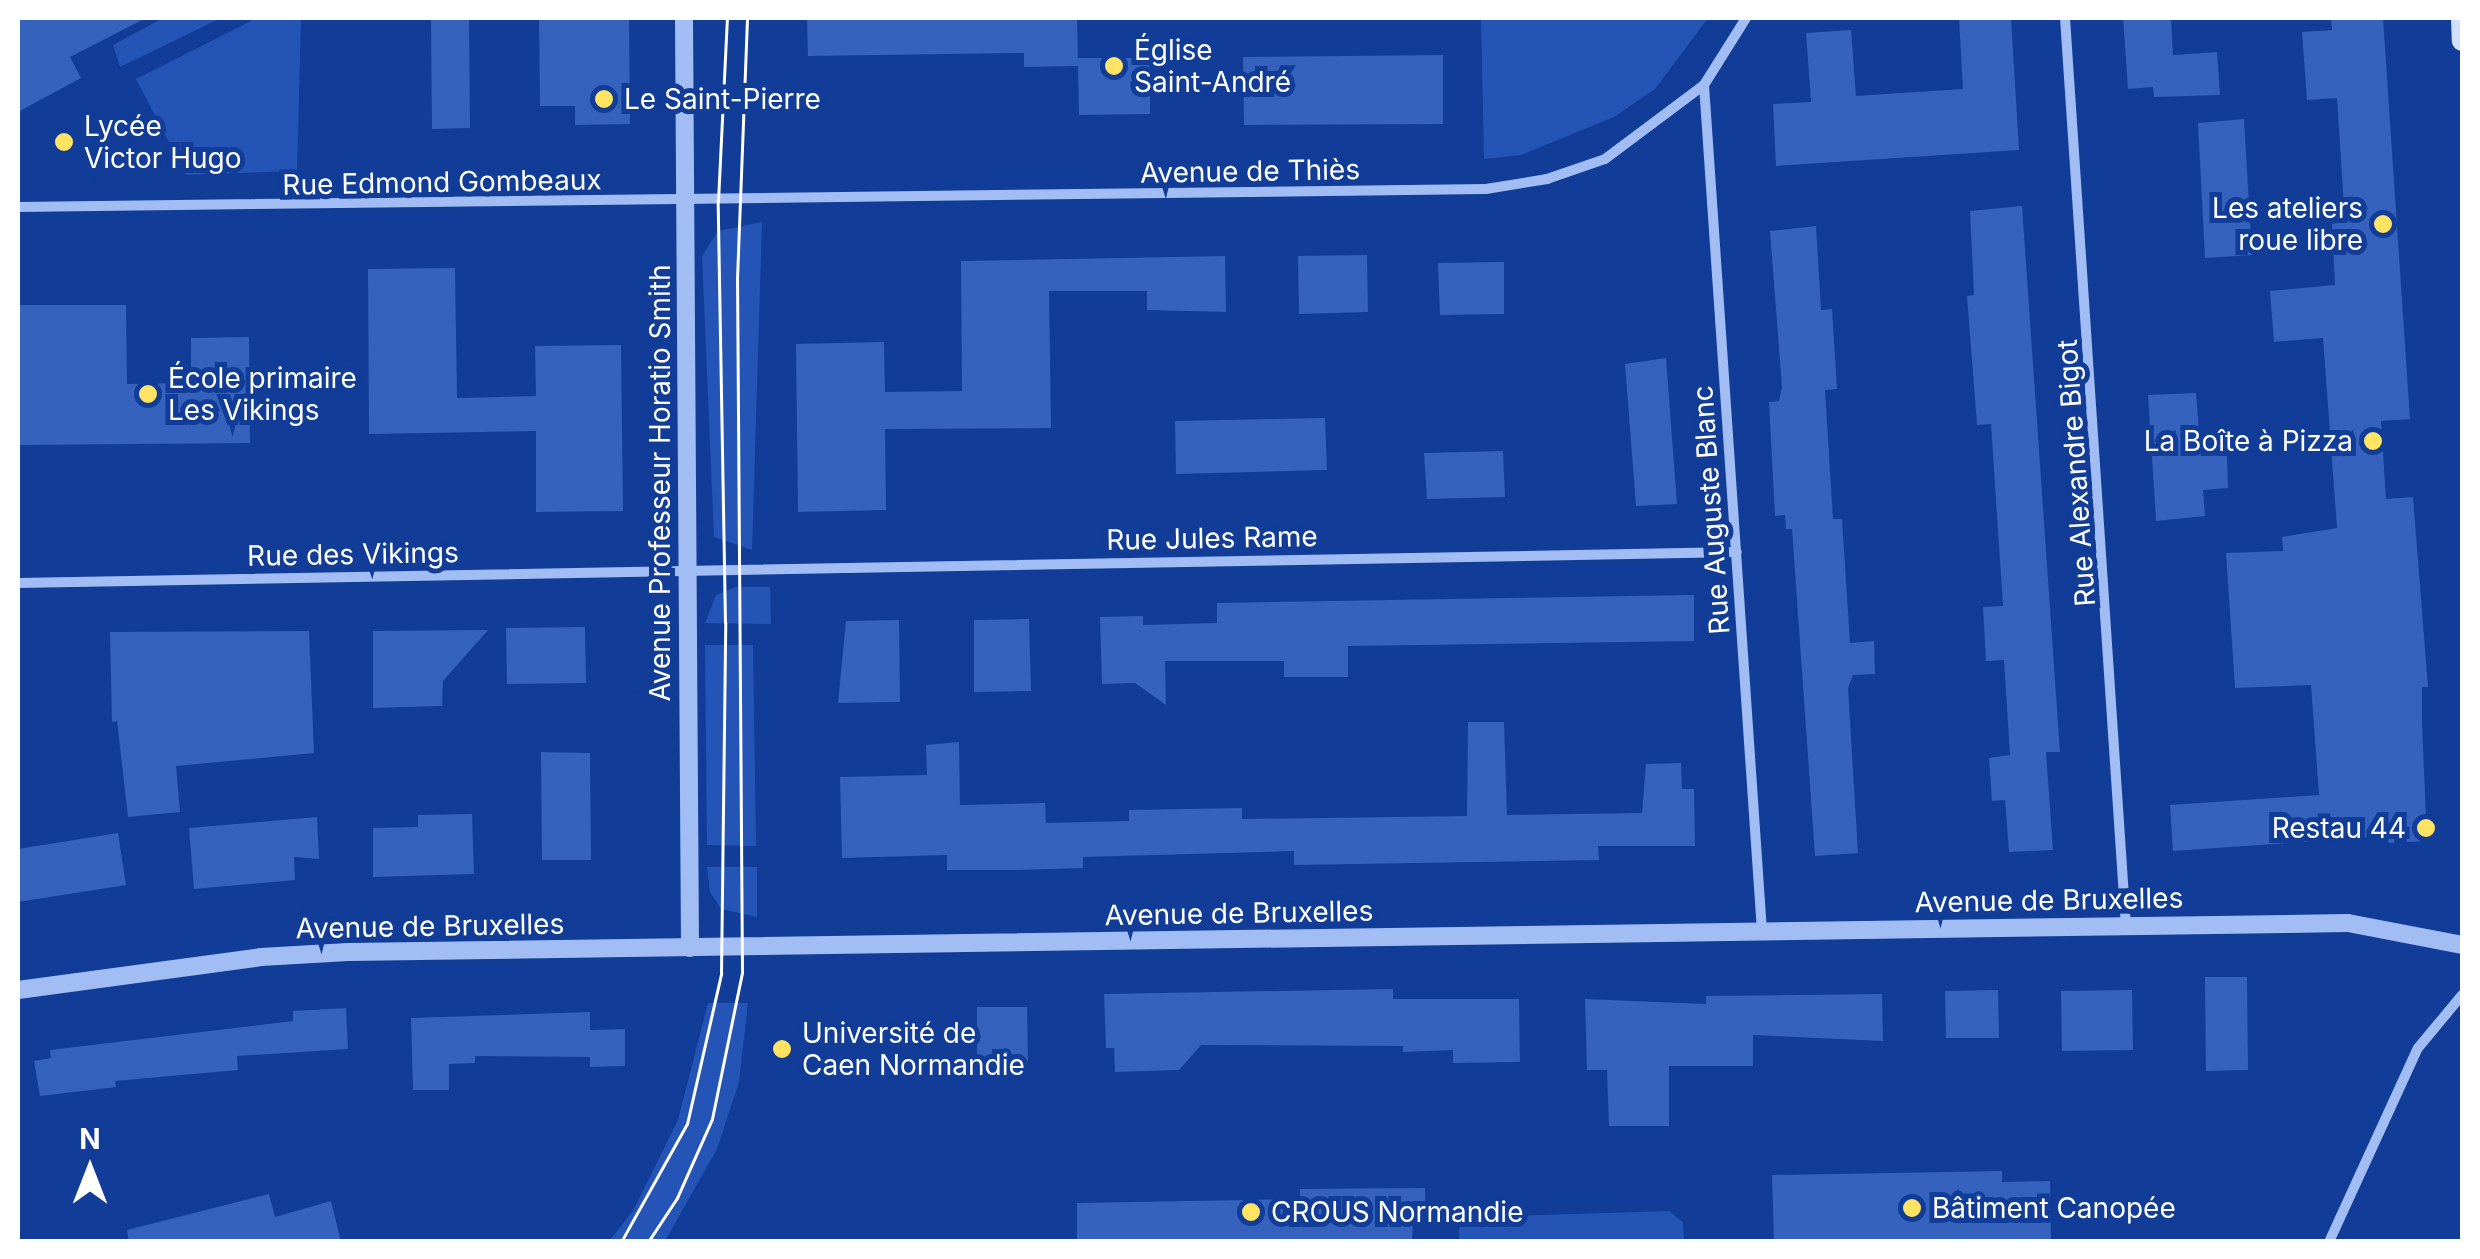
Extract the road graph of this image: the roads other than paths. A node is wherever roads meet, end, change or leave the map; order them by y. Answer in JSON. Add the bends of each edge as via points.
{"nodes":[{"id":1,"x":684,"y":18,"type":"edge"},
{"id":2,"x":1746,"y":18,"type":"edge"},
{"id":3,"x":2065,"y":18,"type":"edge"},
{"id":4,"x":2461,"y":18,"type":"edge"},
{"id":5,"x":2462,"y":42,"type":"edge"},
{"id":6,"x":1704,"y":85,"type":"junction"},
{"id":7,"x":687,"y":201,"type":"junction"},
{"id":8,"x":18,"y":208,"type":"edge"},
{"id":9,"x":1737,"y":552,"type":"junction"},
{"id":10,"x":688,"y":569,"type":"junction"},
{"id":11,"x":18,"y":583,"type":"edge"},
{"id":12,"x":2126,"y":927,"type":"junction"},
{"id":13,"x":1762,"y":932,"type":"junction"},
{"id":14,"x":2462,"y":946,"type":"edge"},
{"id":15,"x":690,"y":948,"type":"junction"},
{"id":16,"x":18,"y":990,"type":"edge"},
{"id":17,"x":2462,"y":996,"type":"edge"},
{"id":18,"x":2328,"y":1242,"type":"edge"}],
"edges":[{"from":1,"to":7,"type":"street","name":"Avenue Professeur Horatio Smith"},
{"from":2,"to":6,"type":"street","name":"Avenue de Thiès"},
{"from":3,"to":12,"type":"street","name":"Rue Alexandre Bigot"},
{"from":4,"to":5,"type":"main road"},
{"from":6,"to":7,"type":"street","name":"Avenue de Thiès","via":[[1606,159],[1547,179],[1486,189]]},
{"from":6,"to":9,"type":"street","name":"Rue Auguste Blanc"},
{"from":7,"to":8,"type":"street","name":"Rue Edmond Gombeaux"},
{"from":7,"to":10,"type":"street","name":"Avenue Professeur Horatio Smith"},
{"from":9,"to":10,"type":"street","name":"Rue Jules Rame"},
{"from":9,"to":13,"type":"street","name":"Rue Auguste Blanc"},
{"from":10,"to":11,"type":"street","name":"Rue des Vikings"},
{"from":10,"to":15,"type":"street","name":"Avenue Professeur Horatio Smith"},
{"from":12,"to":13,"type":"street","name":"Avenue de Bruxelles"},
{"from":12,"to":14,"type":"street","name":"Avenue de Bruxelles","via":[[2348,923]]},
{"from":13,"to":15,"type":"street","name":"Avenue de Bruxelles"},
{"from":15,"to":16,"type":"street","name":"Avenue de Bruxelles","via":[[261,957]]},
{"from":17,"to":18,"type":"street","via":[[2435,1023]]}]}
